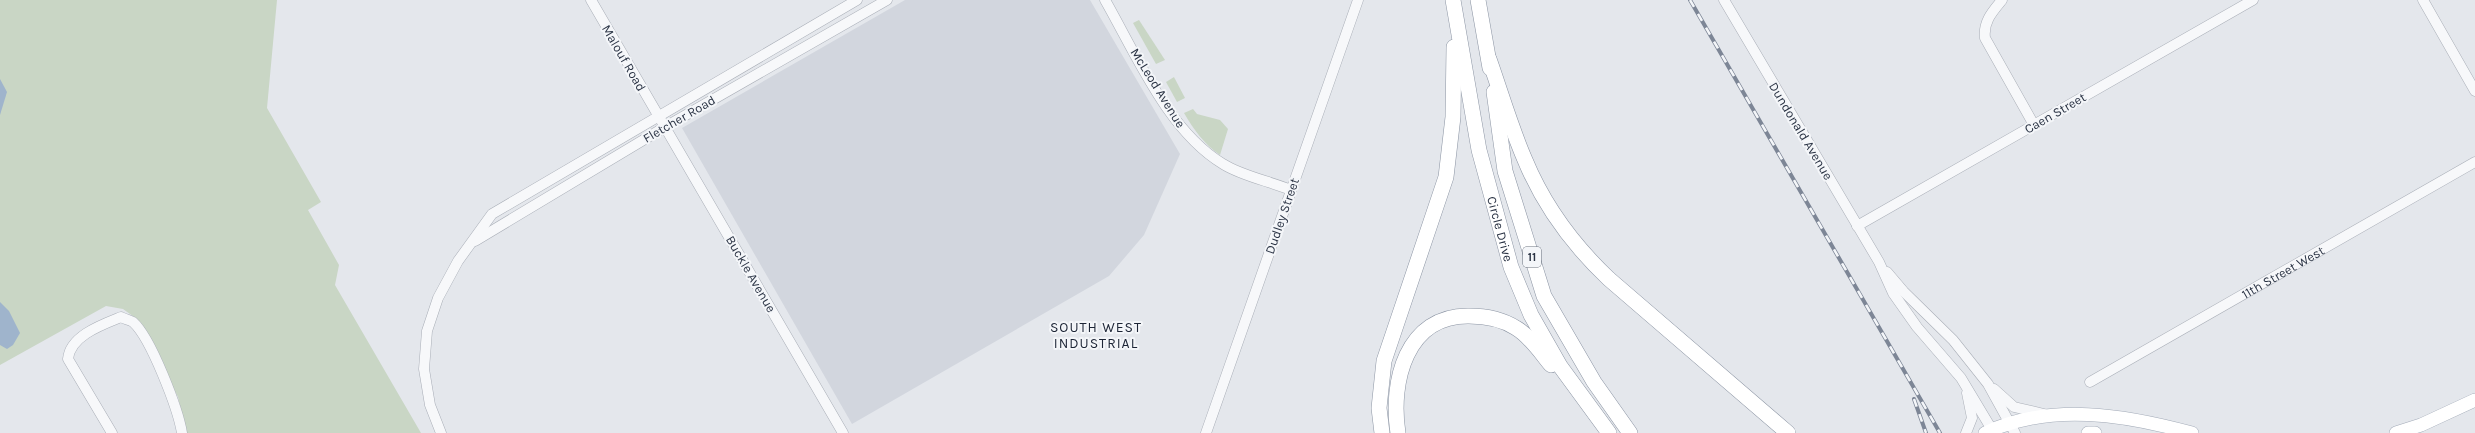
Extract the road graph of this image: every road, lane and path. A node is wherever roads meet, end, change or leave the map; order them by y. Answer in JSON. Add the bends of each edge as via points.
{"nodes":[{"id":1,"x":591,"y":0,"type":"edge"},
{"id":2,"x":857,"y":0,"type":"edge"},
{"id":3,"x":887,"y":0,"type":"edge"},
{"id":4,"x":1105,"y":0,"type":"edge"},
{"id":5,"x":1358,"y":0,"type":"edge"},
{"id":6,"x":1478,"y":0,"type":"edge"},
{"id":7,"x":1724,"y":0,"type":"edge"},
{"id":8,"x":2002,"y":0,"type":"edge"},
{"id":9,"x":2253,"y":0,"type":"edge"},
{"id":10,"x":2423,"y":0,"type":"edge"},
{"id":11,"x":1454,"y":3,"type":"edge"},
{"id":12,"x":1489,"y":59,"type":"junction"},
{"id":13,"x":2475,"y":91,"type":"edge"},
{"id":14,"x":658,"y":115,"type":"junction"},
{"id":15,"x":2034,"y":125,"type":"junction"},
{"id":16,"x":664,"y":126,"type":"junction"},
{"id":17,"x":2475,"y":162,"type":"edge"},
{"id":18,"x":1291,"y":190,"type":"junction"},
{"id":19,"x":1857,"y":226,"type":"junction"},
{"id":20,"x":473,"y":242,"type":"junction"},
{"id":21,"x":1879,"y":262,"type":"junction"},
{"id":22,"x":1961,"y":378,"type":"junction"},
{"id":23,"x":2090,"y":382,"type":"dead end"},
{"id":24,"x":1988,"y":384,"type":"junction"},
{"id":25,"x":2475,"y":400,"type":"edge"},
{"id":26,"x":1596,"y":415,"type":"junction"},
{"id":27,"x":2055,"y":415,"type":"junction"},
{"id":28,"x":2012,"y":428,"type":"edge"},
{"id":29,"x":1991,"y":432,"type":"edge"},
{"id":30,"x":112,"y":433,"type":"edge"},
{"id":31,"x":182,"y":433,"type":"edge"},
{"id":32,"x":440,"y":433,"type":"edge"},
{"id":33,"x":843,"y":433,"type":"edge"},
{"id":34,"x":1206,"y":433,"type":"edge"},
{"id":35,"x":1382,"y":433,"type":"edge"},
{"id":36,"x":1398,"y":433,"type":"edge"},
{"id":37,"x":1609,"y":433,"type":"edge"},
{"id":38,"x":1630,"y":433,"type":"edge"},
{"id":39,"x":1788,"y":433,"type":"edge"},
{"id":40,"x":1966,"y":433,"type":"edge"},
{"id":41,"x":2088,"y":433,"type":"edge"},
{"id":42,"x":2095,"y":433,"type":"edge"},
{"id":43,"x":2192,"y":433,"type":"edge"},
{"id":44,"x":2396,"y":433,"type":"edge"}],
"edges":[{"from":1,"to":14,"type":"street","name":"Malouf Road"},
{"from":2,"to":14,"type":"street","name":"Fletcher Road"},
{"from":3,"to":16,"type":"street","name":"Fletcher Road"},
{"from":4,"to":18,"type":"street","name":"McLeod Avenue","via":[[1175,121],[1198,147],[1224,165]]},
{"from":5,"to":18,"type":"street","name":"Dudley Street"},
{"from":6,"to":12,"type":"highway","name":"Circle Drive","number":"11"},
{"from":7,"to":19,"type":"street","name":"Dundonald Avenue"},
{"from":8,"to":15,"type":"street","via":[[1984,29],[1986,38]]},
{"from":9,"to":15,"type":"street","name":"Caen Street"},
{"from":10,"to":13,"type":"street"},
{"from":11,"to":26,"type":"highway","name":"Circle Drive","number":"11","via":[[1479,150],[1511,267],[1531,315],[1560,366]]},
{"from":11,"to":35,"type":"highway","via":[[1453,117],[1446,177],[1384,361],[1379,408]]},
{"from":12,"to":38,"type":"highway","name":"Circle Drive","number":"11","via":[[1506,171],[1544,296],[1594,382]]},
{"from":12,"to":39,"type":"highway","via":[[1525,160],[1545,201],[1585,257]]},
{"from":14,"to":16,"type":"street","name":"Buckle Avenue"},
{"from":14,"to":20,"type":"street","name":"Fletcher Road","via":[[492,214]]},
{"from":15,"to":19,"type":"street","name":"Caen Street"},
{"from":16,"to":20,"type":"street","name":"Fletcher Road"},
{"from":16,"to":33,"type":"street","name":"Buckle Avenue"},
{"from":17,"to":23,"type":"street","name":"11th Street West"},
{"from":18,"to":34,"type":"street","name":"Dudley Street"},
{"from":19,"to":21,"type":"street","name":"Dundonald Avenue"},
{"from":20,"to":32,"type":"street","name":"Fletcher Road","via":[[458,261],[438,298],[427,331],[424,369],[430,405]]},
{"from":21,"to":22,"type":"street","name":"Dundonald Avenue","via":[[1893,293],[1917,327]]},
{"from":21,"to":24,"type":"street","name":"Dundonald Avenue","via":[[1904,292],[1953,340]]},
{"from":22,"to":29,"type":"street","name":"Dundonald Avenue"},
{"from":22,"to":40,"type":"street","name":"Dundonald Avenue","via":[[1972,418]]},
{"from":24,"to":27,"type":"street","name":"Dundonald Avenue","via":[[2014,407]]},
{"from":24,"to":28,"type":"street","name":"Dundonald Avenue"},
{"from":25,"to":44,"type":"main road","via":[[2421,425]]},
{"from":26,"to":36,"type":"highway","via":[[1517,328],[1494,318],[1458,316],[1430,328],[1419,336],[1410,349],[1397,382]]},
{"from":26,"to":37,"type":"highway","name":"Circle Drive","number":"11"},
{"from":27,"to":28,"type":"main road"},
{"from":27,"to":43,"type":"main road","via":[[2130,418]]},
{"from":28,"to":29,"type":"main road"},
{"from":30,"to":31,"type":"street","via":[[68,359],[68,350],[74,342],[121,318],[132,322],[144,338],[171,391]]},
{"from":41,"to":42,"type":"main road"}]}
